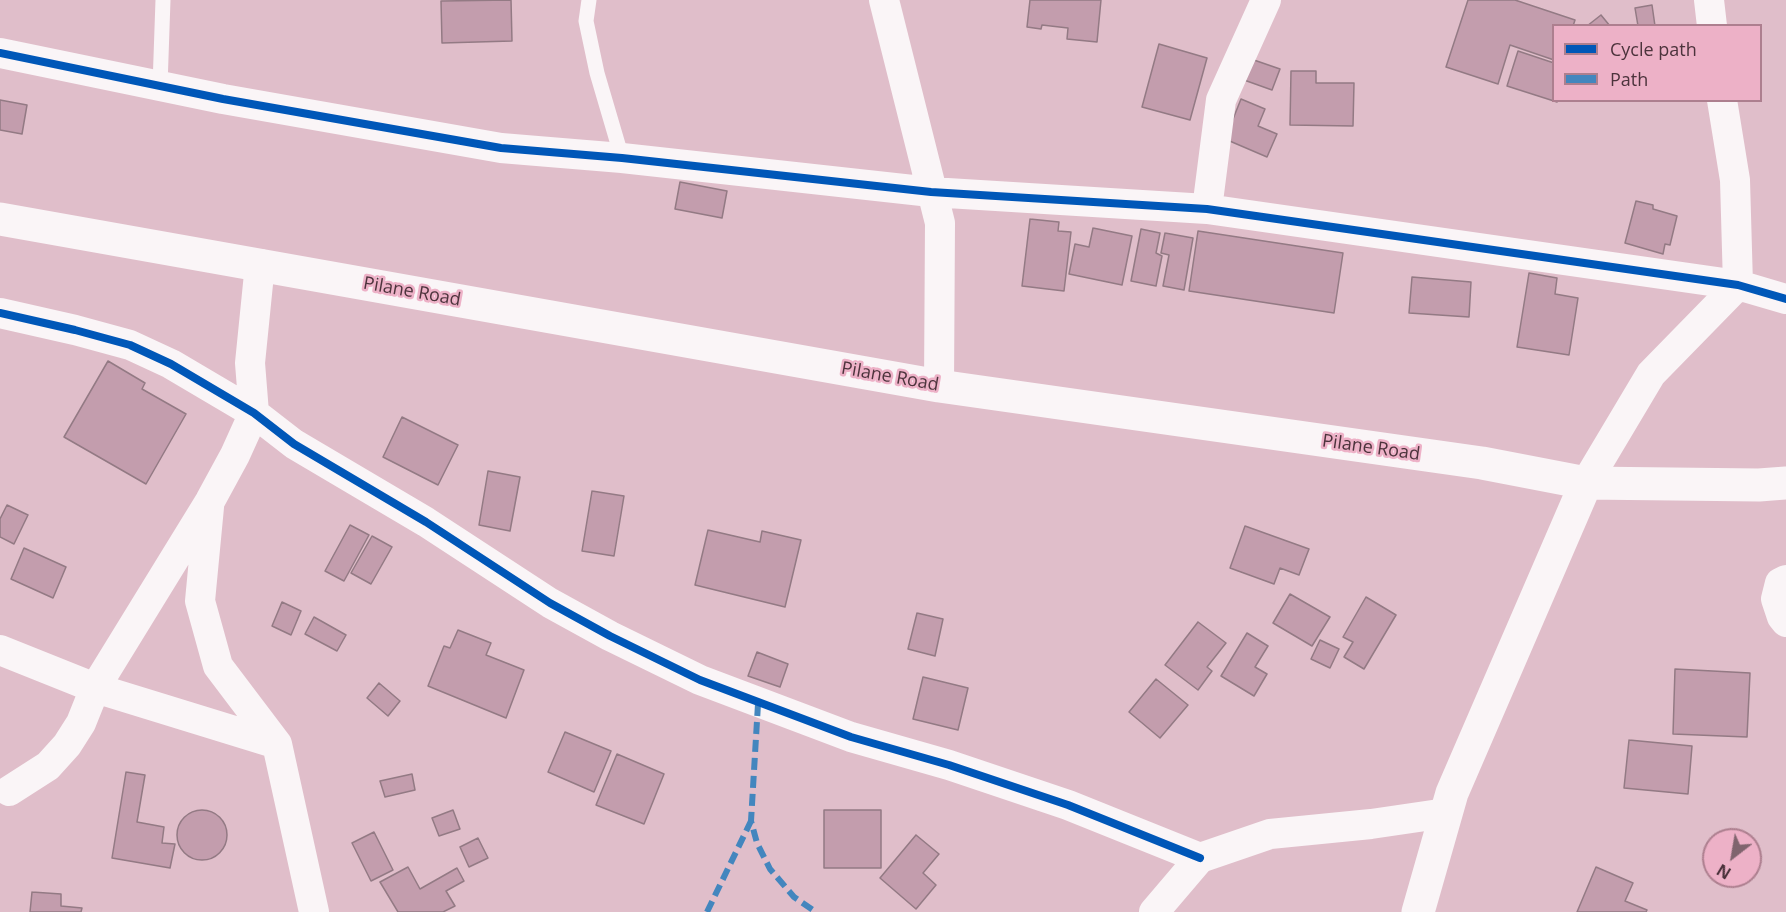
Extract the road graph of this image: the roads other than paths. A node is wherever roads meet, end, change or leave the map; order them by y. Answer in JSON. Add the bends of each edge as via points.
{"nodes":[{"id":1,"x":163,"y":0,"type":"edge"},
{"id":2,"x":589,"y":0,"type":"edge"},
{"id":3,"x":884,"y":0,"type":"edge"},
{"id":4,"x":1266,"y":0,"type":"edge"},
{"id":5,"x":1709,"y":0,"type":"edge"},
{"id":6,"x":1712,"y":24,"type":"edge"},
{"id":7,"x":0,"y":53,"type":"edge"},
{"id":8,"x":160,"y":86,"type":"junction"},
{"id":9,"x":1722,"y":102,"type":"edge"},
{"id":10,"x":622,"y":158,"type":"junction"},
{"id":11,"x":931,"y":192,"type":"junction"},
{"id":12,"x":1206,"y":209,"type":"junction"},
{"id":13,"x":0,"y":219,"type":"edge"},
{"id":14,"x":260,"y":264,"type":"junction"},
{"id":15,"x":1738,"y":285,"type":"junction"},
{"id":16,"x":1786,"y":299,"type":"edge"},
{"id":17,"x":0,"y":314,"type":"edge"},
{"id":18,"x":939,"y":386,"type":"junction"},
{"id":19,"x":254,"y":413,"type":"junction"},
{"id":20,"x":1586,"y":483,"type":"junction"},
{"id":21,"x":1786,"y":483,"type":"edge"},
{"id":22,"x":210,"y":501,"type":"junction"},
{"id":23,"x":1786,"y":580,"type":"edge"},
{"id":24,"x":1786,"y":622,"type":"edge"},
{"id":25,"x":0,"y":650,"type":"edge"},
{"id":26,"x":95,"y":688,"type":"junction"},
{"id":27,"x":277,"y":744,"type":"junction"},
{"id":28,"x":9,"y":791,"type":"dead end"},
{"id":29,"x":1446,"y":813,"type":"junction"},
{"id":30,"x":1200,"y":858,"type":"junction"},
{"id":31,"x":314,"y":912,"type":"edge"},
{"id":32,"x":1154,"y":912,"type":"edge"},
{"id":33,"x":1419,"y":912,"type":"edge"}],
"edges":[{"from":1,"to":8,"type":"lane"},
{"from":2,"to":10,"type":"lane","via":[[586,21]]},
{"from":3,"to":11,"type":"street"},
{"from":4,"to":12,"type":"street","via":[[1221,100]]},
{"from":5,"to":6,"type":"street"},
{"from":7,"to":8,"type":"street"},
{"from":8,"to":10,"type":"street","via":[[501,148]]},
{"from":9,"to":15,"type":"street","via":[[1735,180]]},
{"from":10,"to":11,"type":"street"},
{"from":11,"to":12,"type":"street"},
{"from":11,"to":18,"type":"street","via":[[940,223]]},
{"from":12,"to":15,"type":"street"},
{"from":13,"to":14,"type":"main road","name":"Pilane Road"},
{"from":14,"to":18,"type":"main road","name":"Pilane Road"},
{"from":14,"to":19,"type":"street","via":[[250,363]]},
{"from":15,"to":16,"type":"street"},
{"from":15,"to":20,"type":"street","via":[[1651,374]]},
{"from":17,"to":19,"type":"street","via":[[130,345],[171,364]]},
{"from":18,"to":20,"type":"main road","name":"Pilane Road","via":[[1470,462]]},
{"from":19,"to":22,"type":"street"},
{"from":19,"to":30,"type":"street","via":[[294,444],[426,522],[550,603],[700,681],[851,737],[1068,805]]},
{"from":20,"to":21,"type":"main road","name":"Pilane Road"},
{"from":20,"to":29,"type":"main road"},
{"from":22,"to":26,"type":"street"},
{"from":22,"to":27,"type":"street","via":[[200,601],[218,666]]},
{"from":23,"to":24,"type":"street","via":[[1780,583],[1776,599]]},
{"from":25,"to":26,"type":"street"},
{"from":26,"to":27,"type":"street"},
{"from":26,"to":28,"type":"street","via":[[67,745],[48,766]]},
{"from":27,"to":31,"type":"street"},
{"from":29,"to":30,"type":"street","via":[[1270,834]]},
{"from":29,"to":33,"type":"main road"},
{"from":30,"to":32,"type":"street"}]}
